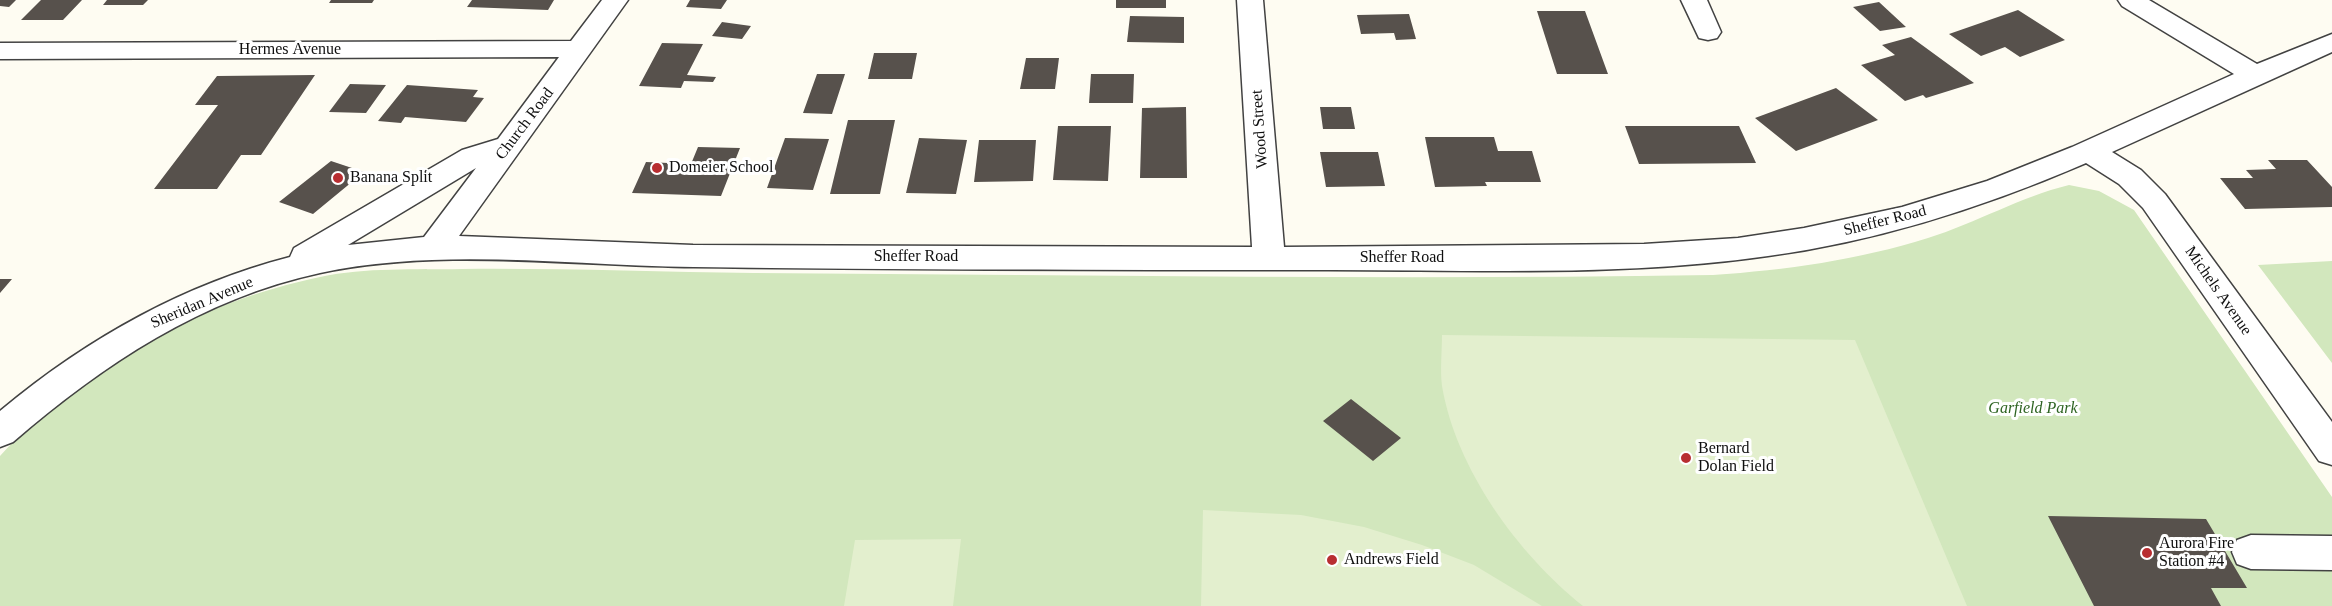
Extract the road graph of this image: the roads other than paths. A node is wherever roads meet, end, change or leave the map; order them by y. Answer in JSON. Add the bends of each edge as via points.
{"nodes":[{"id":1,"x":615,"y":0,"type":"edge"},
{"id":2,"x":1250,"y":0,"type":"edge"},
{"id":3,"x":1694,"y":0,"type":"edge"},
{"id":4,"x":2131,"y":0,"type":"edge"},
{"id":5,"x":1708,"y":32,"type":"dead end"},
{"id":6,"x":2332,"y":42,"type":"edge"},
{"id":7,"x":580,"y":49,"type":"junction"},
{"id":8,"x":0,"y":51,"type":"edge"},
{"id":9,"x":2255,"y":75,"type":"junction"},
{"id":10,"x":508,"y":146,"type":"junction"},
{"id":11,"x":2087,"y":150,"type":"junction"},
{"id":12,"x":434,"y":247,"type":"junction"},
{"id":13,"x":1269,"y":258,"type":"junction"},
{"id":14,"x":274,"y":273,"type":"junction"},
{"id":15,"x":0,"y":432,"type":"edge"},
{"id":16,"x":2332,"y":450,"type":"edge"},
{"id":17,"x":2251,"y":552,"type":"dead end"},
{"id":18,"x":2332,"y":553,"type":"edge"}],
"edges":[{"from":1,"to":7,"type":"street","name":"Church Road"},
{"from":2,"to":13,"type":"street","name":"Wood Street"},
{"from":3,"to":5,"type":"street"},
{"from":4,"to":9,"type":"street"},
{"from":6,"to":9,"type":"street","name":"Sheffer Road"},
{"from":7,"to":8,"type":"street","name":"Hermes Avenue"},
{"from":7,"to":10,"type":"street","name":"Church Road"},
{"from":9,"to":11,"type":"street","name":"Sheffer Road"},
{"from":10,"to":12,"type":"street","name":"Church Road"},
{"from":10,"to":14,"type":"street","via":[[472,157]]},
{"from":11,"to":13,"type":"street","name":"Sheffer Road","via":[[1995,189],[1929,210],[1866,227],[1741,248],[1590,257]]},
{"from":11,"to":16,"type":"street","name":"Michels Avenue","via":[[2130,177],[2154,201]]},
{"from":12,"to":13,"type":"street","name":"Sheffer Road","via":[[637,256]]},
{"from":12,"to":14,"type":"street","name":"Sheridan Avenue","via":[[345,256]]},
{"from":14,"to":15,"type":"street","name":"Sheridan Avenue","via":[[177,310],[131,334],[80,366]]},
{"from":17,"to":18,"type":"street"}]}
